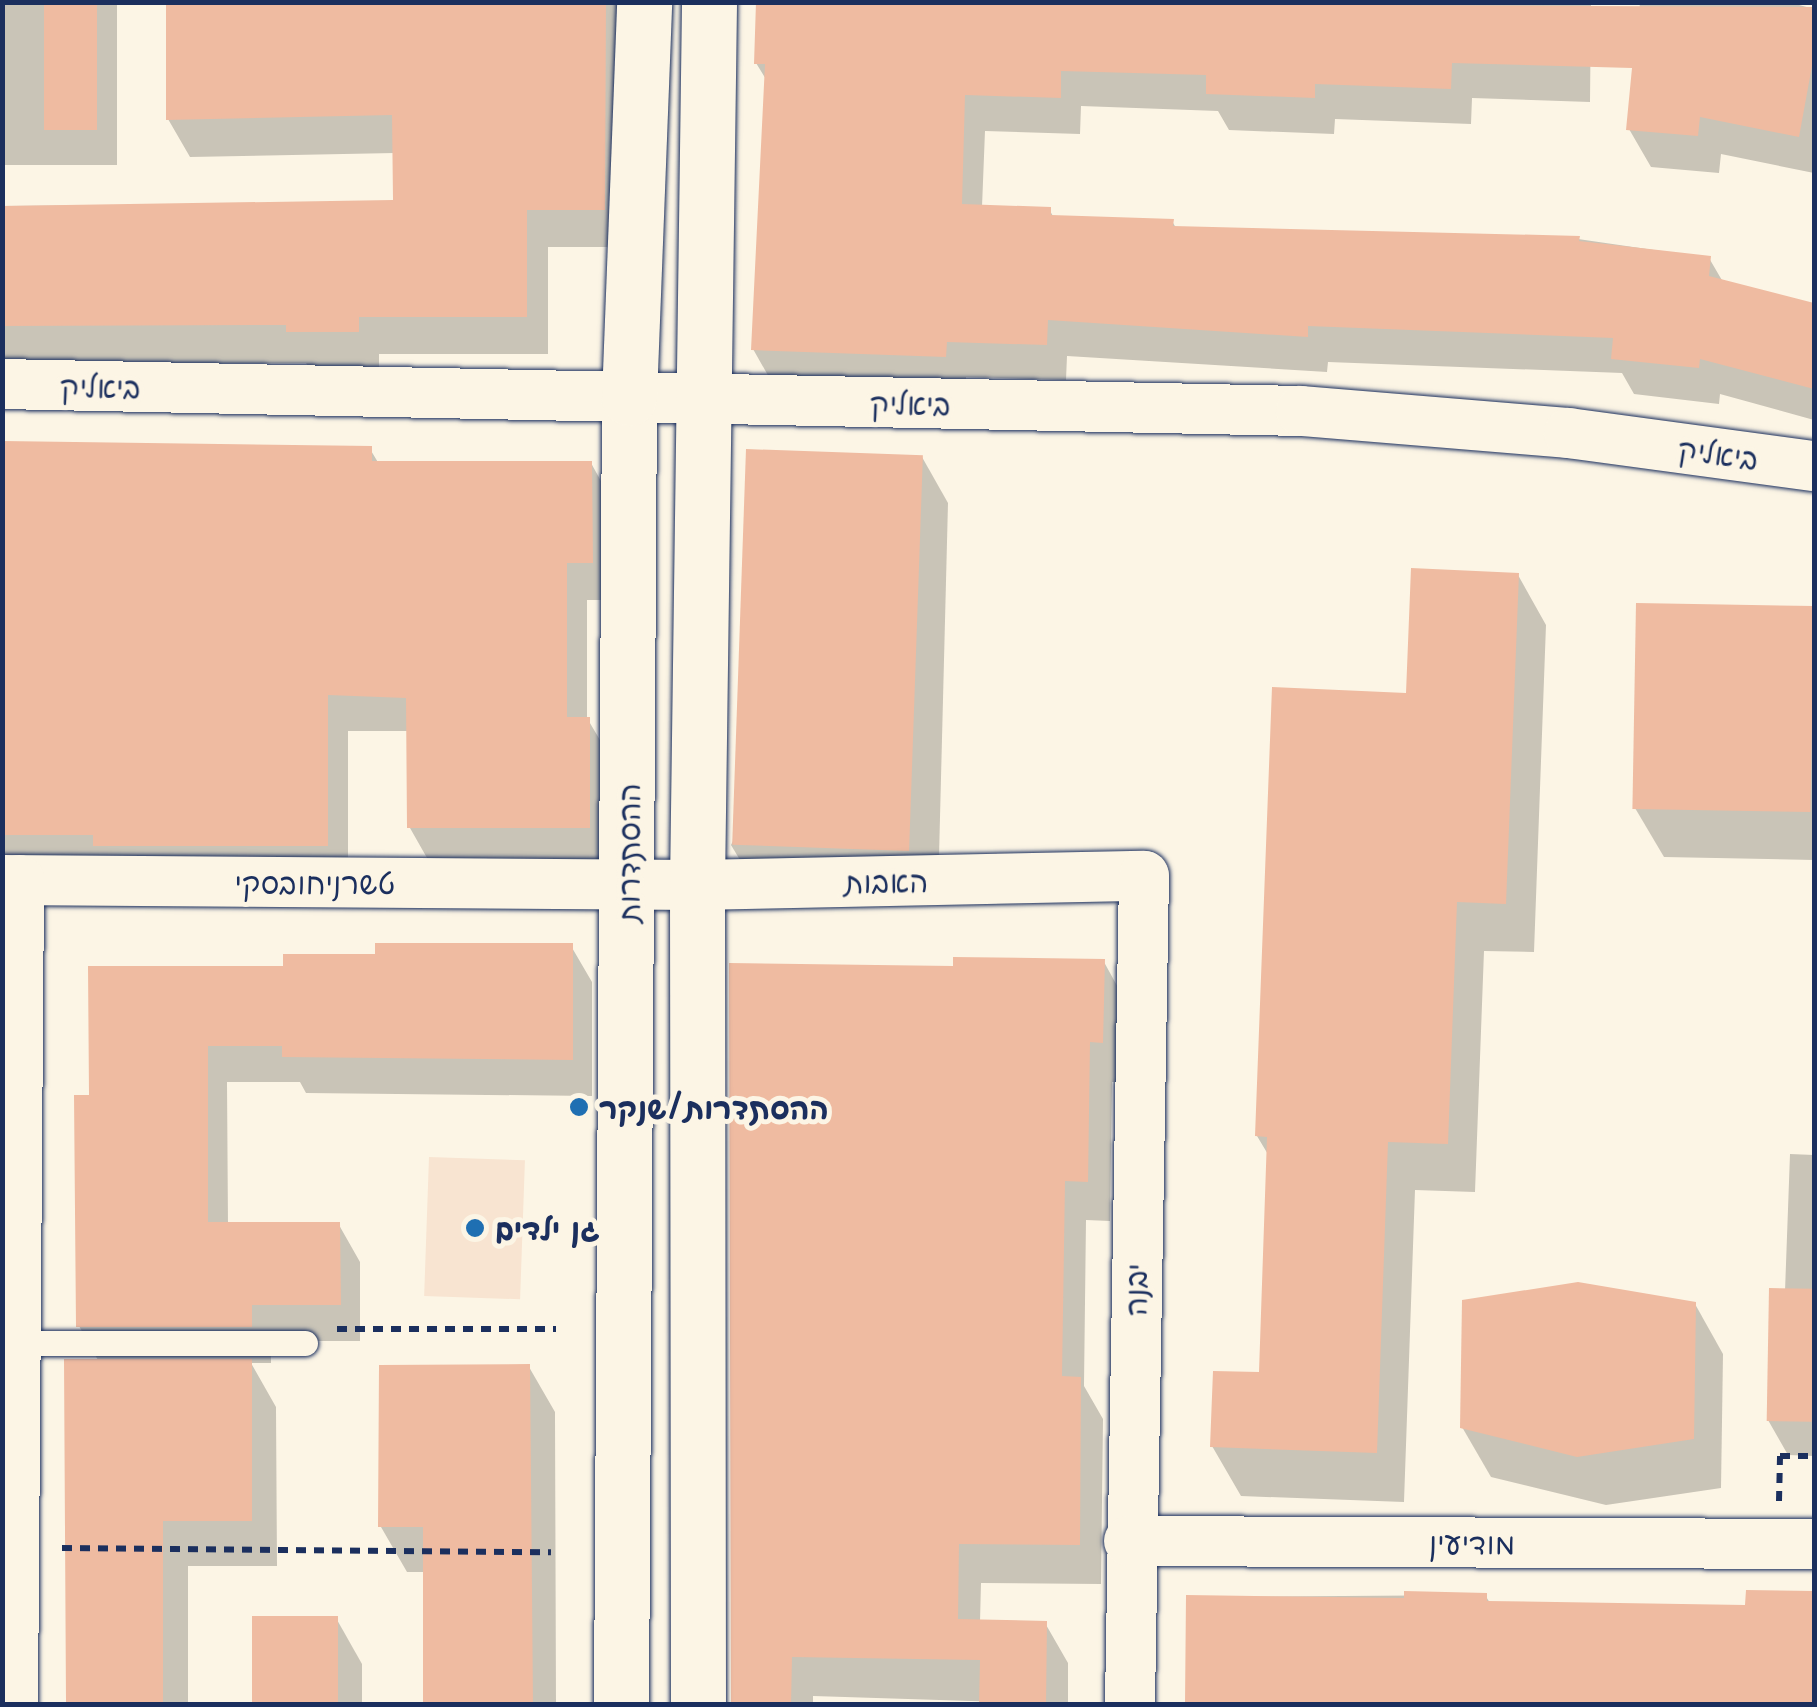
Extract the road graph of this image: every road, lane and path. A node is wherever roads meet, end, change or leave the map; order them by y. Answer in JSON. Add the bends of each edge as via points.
{"nodes":[{"id":1,"x":644,"y":2,"type":"edge"},
{"id":2,"x":709,"y":2,"type":"edge"},
{"id":3,"x":2,"y":384,"type":"edge"},
{"id":4,"x":629,"y":398,"type":"junction"},
{"id":5,"x":703,"y":399,"type":"junction"},
{"id":6,"x":1814,"y":466,"type":"edge"},
{"id":7,"x":1144,"y":876,"type":"joint"},
{"id":8,"x":11,"y":880,"type":"edge"},
{"id":9,"x":628,"y":884,"type":"junction"},
{"id":10,"x":696,"y":884,"type":"junction"},
{"id":11,"x":305,"y":1343,"type":"dead end"},
{"id":12,"x":16,"y":1344,"type":"junction"},
{"id":13,"x":1814,"y":1456,"type":"edge"},
{"id":14,"x":1129,"y":1541,"type":"junction"},
{"id":15,"x":1796,"y":1544,"type":"edge"},
{"id":16,"x":14,"y":1548,"type":"junction"},
{"id":17,"x":551,"y":1552,"type":"dead end"},
{"id":18,"x":13,"y":1704,"type":"edge"},
{"id":19,"x":621,"y":1704,"type":"edge"},
{"id":20,"x":698,"y":1704,"type":"edge"},
{"id":21,"x":1130,"y":1704,"type":"edge"}],
"edges":[{"from":1,"to":4,"type":"street","name":"ההסתדרות"},
{"from":2,"to":5,"type":"street"},
{"from":3,"to":4,"type":"street","name":"ביאליק"},
{"from":4,"to":5,"type":"street","name":"ביאליק"},
{"from":4,"to":9,"type":"street","name":"ההסתדרות"},
{"from":5,"to":6,"type":"street","name":"ביאליק","via":[[1300,411],[1569,433]]},
{"from":5,"to":10,"type":"street"},
{"from":7,"to":10,"type":"street","name":"האבות"},
{"from":7,"to":14,"type":"street","name":"יבנה"},
{"from":8,"to":9,"type":"street","name":"טשרניחובסקי"},
{"from":8,"to":12,"type":"street"},
{"from":9,"to":10,"type":"street","name":"האבות"},
{"from":9,"to":19,"type":"street","name":"ההסתדרות"},
{"from":10,"to":20,"type":"street"},
{"from":11,"to":12,"type":"lane"},
{"from":12,"to":16,"type":"street"},
{"from":13,"to":15,"type":"path","via":[[1780,1456]]},
{"from":14,"to":15,"type":"street","name":"מודיעין"},
{"from":14,"to":21,"type":"street","name":"יבנה"},
{"from":16,"to":17,"type":"path"},
{"from":16,"to":18,"type":"street"}]}
